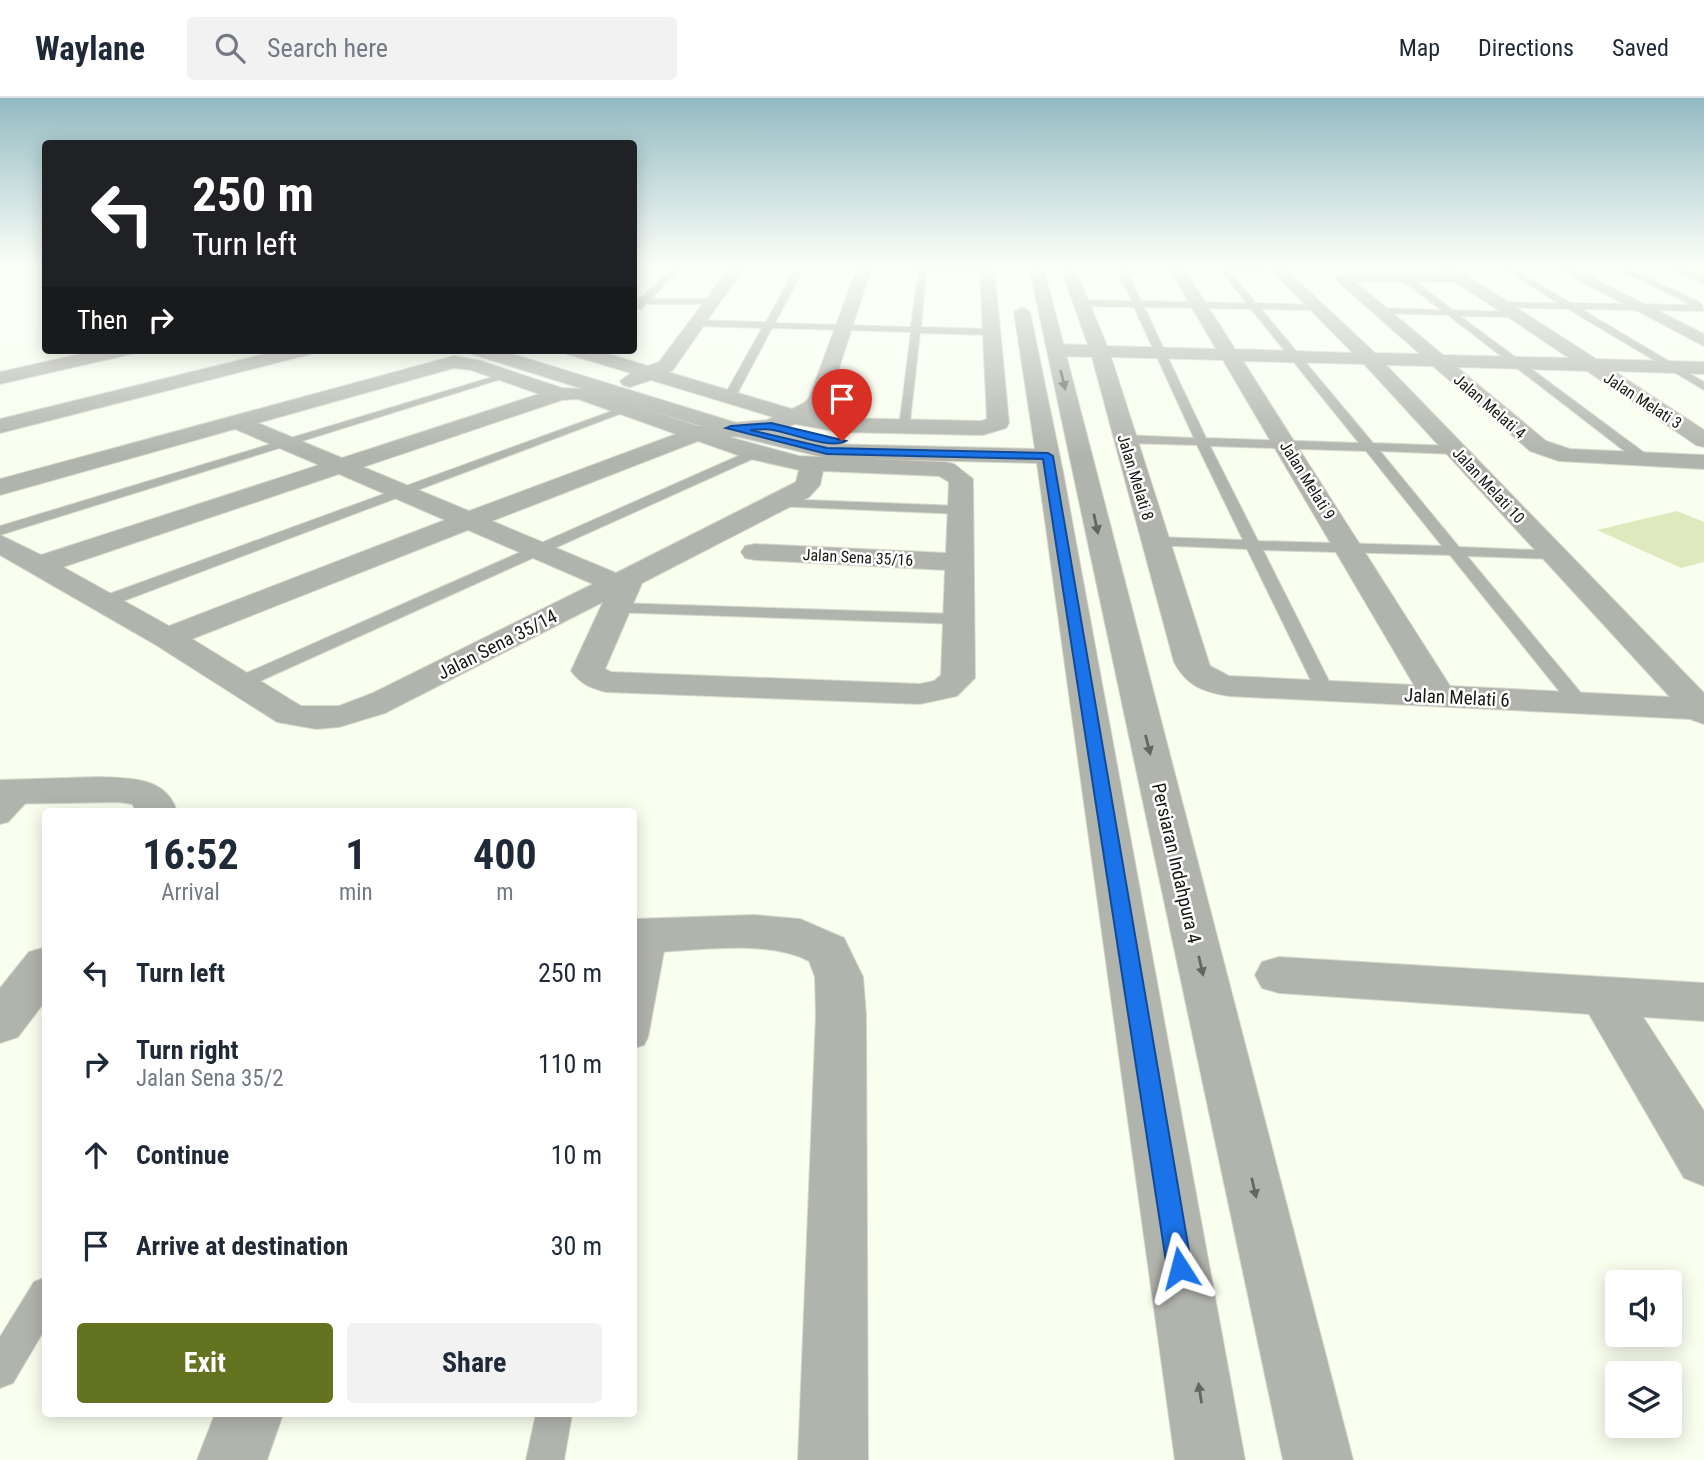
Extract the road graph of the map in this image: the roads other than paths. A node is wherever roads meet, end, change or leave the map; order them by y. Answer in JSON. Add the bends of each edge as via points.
{"nodes":[{"id":1,"x":914,"y":329,"type":"edge"},
{"id":2,"x":691,"y":330,"type":"edge"},
{"id":3,"x":767,"y":330,"type":"edge"},
{"id":4,"x":841,"y":330,"type":"edge"},
{"id":5,"x":929,"y":330,"type":"edge"},
{"id":6,"x":1026,"y":330,"type":"edge"},
{"id":7,"x":1051,"y":330,"type":"edge"},
{"id":8,"x":1091,"y":330,"type":"edge"},
{"id":9,"x":1151,"y":330,"type":"edge"},
{"id":10,"x":1214,"y":330,"type":"edge"},
{"id":11,"x":1275,"y":330,"type":"edge"},
{"id":12,"x":1340,"y":330,"type":"edge"},
{"id":13,"x":1402,"y":330,"type":"edge"},
{"id":14,"x":1471,"y":330,"type":"edge"},
{"id":15,"x":1538,"y":330,"type":"edge"},
{"id":16,"x":1609,"y":330,"type":"edge"},
{"id":17,"x":1681,"y":330,"type":"edge"},
{"id":18,"x":992,"y":332,"type":"joint"},
{"id":19,"x":1704,"y":341,"type":"edge"},
{"id":20,"x":1056,"y":350,"type":"junction"},
{"id":21,"x":1100,"y":352,"type":"junction"},
{"id":22,"x":1163,"y":353,"type":"junction"},
{"id":23,"x":106,"y":354,"type":"edge"},
{"id":24,"x":288,"y":354,"type":"edge"},
{"id":25,"x":434,"y":354,"type":"edge"},
{"id":26,"x":491,"y":354,"type":"edge"},
{"id":27,"x":526,"y":354,"type":"edge"},
{"id":28,"x":595,"y":354,"type":"edge"},
{"id":29,"x":1231,"y":356,"type":"junction"},
{"id":30,"x":92,"y":357,"type":"junction"},
{"id":31,"x":1298,"y":357,"type":"junction"},
{"id":32,"x":1370,"y":359,"type":"junction"},
{"id":33,"x":1439,"y":361,"type":"junction"},
{"id":34,"x":1514,"y":363,"type":"junction"},
{"id":35,"x":1593,"y":366,"type":"junction"},
{"id":36,"x":1672,"y":368,"type":"junction"},
{"id":37,"x":1704,"y":368,"type":"edge"},
{"id":38,"x":650,"y":374,"type":"junction"},
{"id":39,"x":506,"y":376,"type":"junction"},
{"id":40,"x":0,"y":378,"type":"edge"},
{"id":41,"x":158,"y":386,"type":"junction"},
{"id":42,"x":1704,"y":387,"type":"edge"},
{"id":43,"x":560,"y":394,"type":"junction"},
{"id":44,"x":626,"y":396,"type":"junction"},
{"id":45,"x":729,"y":397,"type":"junction"},
{"id":46,"x":795,"y":417,"type":"junction"},
{"id":47,"x":237,"y":422,"type":"junction"},
{"id":48,"x":0,"y":426,"type":"edge"},
{"id":49,"x":771,"y":426,"type":"junction"},
{"id":50,"x":905,"y":427,"type":"junction"},
{"id":51,"x":731,"y":428,"type":"junction"},
{"id":52,"x":699,"y":433,"type":"junction"},
{"id":53,"x":1124,"y":439,"type":"junction"},
{"id":54,"x":1201,"y":440,"type":"junction"},
{"id":55,"x":1704,"y":440,"type":"edge"},
{"id":56,"x":286,"y":443,"type":"junction"},
{"id":57,"x":1284,"y":443,"type":"junction"},
{"id":58,"x":1368,"y":446,"type":"junction"},
{"id":59,"x":1047,"y":450,"type":"junction"},
{"id":60,"x":1455,"y":450,"type":"junction"},
{"id":61,"x":754,"y":453,"type":"junction"},
{"id":62,"x":1645,"y":460,"type":"junction"},
{"id":63,"x":1704,"y":462,"type":"edge"},
{"id":64,"x":812,"y":465,"type":"junction"},
{"id":65,"x":342,"y":466,"type":"junction"},
{"id":66,"x":0,"y":475,"type":"edge"},
{"id":67,"x":0,"y":487,"type":"edge"},
{"id":68,"x":402,"y":491,"type":"junction"},
{"id":69,"x":778,"y":503,"type":"junction"},
{"id":70,"x":961,"y":510,"type":"junction"},
{"id":71,"x":470,"y":519,"type":"junction"},
{"id":72,"x":0,"y":531,"type":"edge"},
{"id":73,"x":1156,"y":542,"type":"junction"},
{"id":74,"x":0,"y":543,"type":"edge"},
{"id":75,"x":1255,"y":545,"type":"junction"},
{"id":76,"x":1350,"y":548,"type":"junction"},
{"id":77,"x":539,"y":550,"type":"junction"},
{"id":78,"x":1453,"y":551,"type":"junction"},
{"id":79,"x":755,"y":552,"type":"dead end"},
{"id":80,"x":1554,"y":554,"type":"junction"},
{"id":81,"x":960,"y":562,"type":"junction"},
{"id":82,"x":39,"y":565,"type":"junction"},
{"id":83,"x":621,"y":590,"type":"junction"},
{"id":84,"x":104,"y":602,"type":"junction"},
{"id":85,"x":959,"y":619,"type":"junction"},
{"id":86,"x":167,"y":638,"type":"junction"},
{"id":87,"x":240,"y":683,"type":"junction"},
{"id":88,"x":1210,"y":683,"type":"joint"},
{"id":89,"x":1325,"y":691,"type":"junction"},
{"id":90,"x":1438,"y":697,"type":"junction"},
{"id":91,"x":1579,"y":703,"type":"junction"},
{"id":92,"x":1703,"y":710,"type":"edge"},
{"id":93,"x":8,"y":801,"type":"edge"},
{"id":94,"x":157,"y":808,"type":"edge"},
{"id":95,"x":644,"y":936,"type":"edge"},
{"id":96,"x":42,"y":970,"type":"edge"},
{"id":97,"x":1279,"y":975,"type":"dead end"},
{"id":98,"x":1604,"y":995,"type":"junction"},
{"id":99,"x":1704,"y":1002,"type":"edge"},
{"id":100,"x":637,"y":1007,"type":"edge"},
{"id":101,"x":0,"y":1023,"type":"edge"},
{"id":102,"x":1704,"y":1160,"type":"edge"},
{"id":103,"x":42,"y":1301,"type":"edge"},
{"id":104,"x":0,"y":1370,"type":"edge"},
{"id":105,"x":248,"y":1417,"type":"edge"},
{"id":106,"x":553,"y":1417,"type":"edge"},
{"id":107,"x":232,"y":1460,"type":"edge"},
{"id":108,"x":545,"y":1460,"type":"edge"},
{"id":109,"x":833,"y":1460,"type":"edge"},
{"id":110,"x":1210,"y":1460,"type":"edge"},
{"id":111,"x":1318,"y":1460,"type":"edge"}],
"edges":[{"from":1,"to":50,"type":"lane"},
{"from":2,"to":38,"type":"street","via":[[666,366]]},
{"from":3,"to":45,"type":"lane"},
{"from":4,"to":46,"type":"street","via":[[818,404]]},
{"from":5,"to":18,"type":"lane"},
{"from":6,"to":59,"type":"street"},
{"from":7,"to":20,"type":"street","name":"Persiaran Indahpura 4"},
{"from":8,"to":21,"type":"street","name":"Jalan Melati 8"},
{"from":9,"to":22,"type":"lane"},
{"from":10,"to":29,"type":"street","name":"Jalan Melati 9"},
{"from":11,"to":31,"type":"lane"},
{"from":12,"to":32,"type":"street","name":"Jalan Melati 10"},
{"from":13,"to":33,"type":"street","name":"Jalan Melati 4"},
{"from":14,"to":34,"type":"lane"},
{"from":15,"to":35,"type":"street","name":"Jalan Melati 3"},
{"from":16,"to":36,"type":"lane"},
{"from":17,"to":19,"type":"street"},
{"from":18,"to":50,"type":"street","via":[[998,424],[983,428]]},
{"from":20,"to":21,"type":"street"},
{"from":20,"to":111,"type":"street","name":"Persiaran Indahpura 4","one_way":true},
{"from":21,"to":22,"type":"street"},
{"from":21,"to":53,"type":"street","name":"Jalan Melati 8"},
{"from":22,"to":29,"type":"street"},
{"from":22,"to":54,"type":"lane"},
{"from":23,"to":30,"type":"street"},
{"from":24,"to":41,"type":"street"},
{"from":25,"to":66,"type":"street"},
{"from":26,"to":51,"type":"street"},
{"from":27,"to":44,"type":"street"},
{"from":28,"to":38,"type":"street"},
{"from":29,"to":31,"type":"street"},
{"from":29,"to":57,"type":"street","name":"Jalan Melati 9"},
{"from":30,"to":40,"type":"street"},
{"from":30,"to":41,"type":"street"},
{"from":31,"to":32,"type":"street"},
{"from":31,"to":58,"type":"lane"},
{"from":32,"to":33,"type":"street"},
{"from":32,"to":60,"type":"street","name":"Jalan Melati 10"},
{"from":33,"to":34,"type":"street"},
{"from":33,"to":62,"type":"street","name":"Jalan Melati 4","via":[[1538,446],[1567,456]]},
{"from":34,"to":35,"type":"street"},
{"from":34,"to":62,"type":"lane"},
{"from":35,"to":36,"type":"street"},
{"from":35,"to":55,"type":"street","name":"Jalan Melati 3"},
{"from":36,"to":37,"type":"street"},
{"from":36,"to":42,"type":"lane"},
{"from":38,"to":44,"type":"street"},
{"from":38,"to":45,"type":"street"},
{"from":39,"to":43,"type":"street"},
{"from":39,"to":47,"type":"street","via":[[466,363],[437,364]]},
{"from":39,"to":56,"type":"lane"},
{"from":41,"to":48,"type":"street"},
{"from":43,"to":44,"type":"street"},
{"from":43,"to":65,"type":"street"},
{"from":44,"to":49,"type":"street"},
{"from":44,"to":52,"type":"street"},
{"from":44,"to":68,"type":"lane"},
{"from":45,"to":46,"type":"street"},
{"from":46,"to":49,"type":"street"},
{"from":46,"to":50,"type":"street","via":[[839,425]]},
{"from":47,"to":56,"type":"street"},
{"from":47,"to":67,"type":"street"},
{"from":49,"to":51,"type":"street"},
{"from":49,"to":59,"type":"street","via":[[842,441]]},
{"from":51,"to":52,"type":"street"},
{"from":51,"to":59,"type":"street","via":[[827,451]]},
{"from":52,"to":61,"type":"street"},
{"from":52,"to":71,"type":"street"},
{"from":53,"to":54,"type":"lane"},
{"from":53,"to":73,"type":"street","name":"Jalan Melati 8"},
{"from":54,"to":57,"type":"lane"},
{"from":54,"to":75,"type":"lane"},
{"from":56,"to":65,"type":"street"},
{"from":56,"to":72,"type":"lane"},
{"from":57,"to":58,"type":"lane"},
{"from":57,"to":76,"type":"street","name":"Jalan Melati 9"},
{"from":58,"to":60,"type":"lane"},
{"from":58,"to":78,"type":"lane"},
{"from":110,"to":59,"type":"street","one_way":true},
{"from":60,"to":80,"type":"street","name":"Jalan Melati 10"},
{"from":61,"to":64,"type":"street"},
{"from":61,"to":77,"type":"lane"},
{"from":62,"to":63,"type":"street","name":"Jalan Melati 4"},
{"from":64,"to":69,"type":"street","name":"Jalan Sena 35/14","via":[[807,485]]},
{"from":64,"to":70,"type":"street","via":[[945,470],[961,479]]},
{"from":65,"to":68,"type":"street"},
{"from":65,"to":82,"type":"street"},
{"from":68,"to":71,"type":"street"},
{"from":68,"to":84,"type":"lane"},
{"from":69,"to":70,"type":"lane"},
{"from":69,"to":83,"type":"street","name":"Jalan Sena 35/14"},
{"from":70,"to":81,"type":"street"},
{"from":71,"to":77,"type":"street"},
{"from":71,"to":86,"type":"street"},
{"from":73,"to":75,"type":"lane"},
{"from":73,"to":88,"type":"street","name":"Jalan Melati 8","via":[[1191,663]]},
{"from":74,"to":82,"type":"street","name":"Jalan Sena 35/14"},
{"from":75,"to":76,"type":"lane"},
{"from":75,"to":89,"type":"lane"},
{"from":76,"to":78,"type":"lane"},
{"from":76,"to":90,"type":"street","name":"Jalan Melati 9"},
{"from":77,"to":83,"type":"street"},
{"from":77,"to":87,"type":"lane"},
{"from":78,"to":80,"type":"lane"},
{"from":78,"to":91,"type":"lane"},
{"from":79,"to":81,"type":"street","name":"Jalan Sena 35/16"},
{"from":80,"to":92,"type":"street","name":"Jalan Melati 10"},
{"from":81,"to":85,"type":"street"},
{"from":82,"to":84,"type":"street","name":"Jalan Sena 35/14"},
{"from":83,"to":85,"type":"lane"},
{"from":83,"to":85,"type":"street","via":[[589,671],[606,682],[920,694],[945,690],[958,678]]},
{"from":83,"to":87,"type":"street","name":"Jalan Sena 35/14","via":[[385,701],[335,719],[290,714]]},
{"from":84,"to":86,"type":"street","name":"Jalan Sena 35/14"},
{"from":86,"to":87,"type":"street","name":"Jalan Sena 35/14"},
{"from":88,"to":89,"type":"street","name":"Jalan Melati 6"},
{"from":89,"to":90,"type":"street","name":"Jalan Melati 6"},
{"from":90,"to":91,"type":"street","name":"Jalan Melati 6"},
{"from":91,"to":92,"type":"street","name":"Jalan Melati 6"},
{"from":93,"to":94,"type":"street","via":[[121,791],[144,794]]},
{"from":95,"to":100,"type":"lane"},
{"from":95,"to":109,"type":"street","via":[[754,932],[800,936],[828,950],[839,977]]},
{"from":96,"to":101,"type":"street"},
{"from":97,"to":98,"type":"street"},
{"from":98,"to":99,"type":"street"},
{"from":98,"to":102,"type":"street"},
{"from":103,"to":104,"type":"lane"},
{"from":105,"to":107,"type":"street"},
{"from":106,"to":108,"type":"lane"}]}
